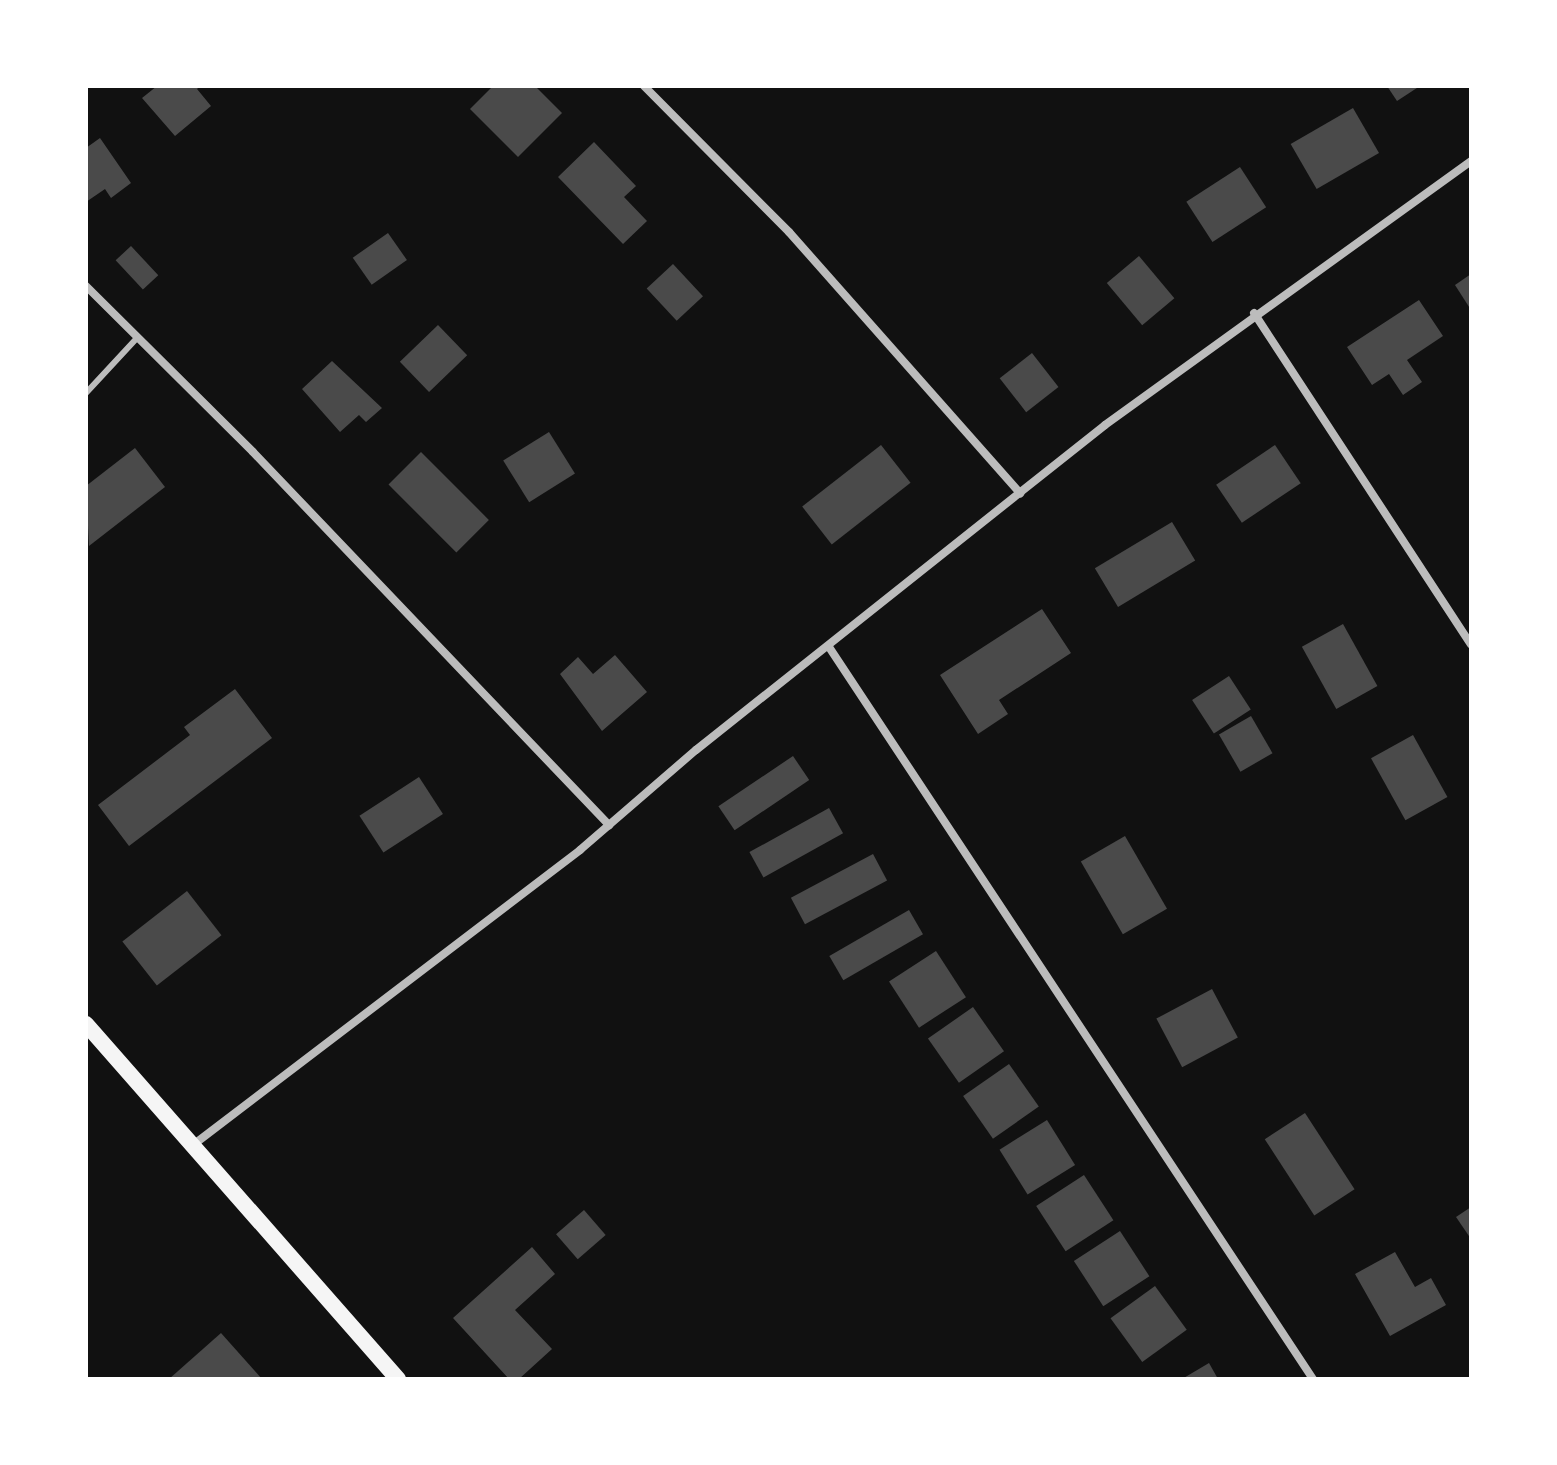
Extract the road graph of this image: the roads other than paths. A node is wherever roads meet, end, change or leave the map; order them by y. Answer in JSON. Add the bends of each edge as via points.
{"nodes":[{"id":1,"x":644,"y":86,"type":"edge"},
{"id":2,"x":1471,"y":161,"type":"edge"},
{"id":3,"x":86,"y":286,"type":"edge"},
{"id":4,"x":1254,"y":313,"type":"junction"},
{"id":5,"x":136,"y":339,"type":"junction"},
{"id":6,"x":86,"y":393,"type":"edge"},
{"id":7,"x":1020,"y":493,"type":"junction"},
{"id":8,"x":1471,"y":644,"type":"edge"},
{"id":9,"x":829,"y":647,"type":"junction"},
{"id":10,"x":609,"y":825,"type":"junction"},
{"id":11,"x":86,"y":1024,"type":"edge"},
{"id":12,"x":193,"y":1145,"type":"junction"},
{"id":13,"x":398,"y":1379,"type":"edge"},
{"id":14,"x":1313,"y":1379,"type":"edge"}],
"edges":[{"from":1,"to":7,"type":"street","via":[[789,232]]},
{"from":2,"to":4,"type":"street"},
{"from":3,"to":5,"type":"street"},
{"from":4,"to":7,"type":"street"},
{"from":4,"to":8,"type":"street"},
{"from":5,"to":6,"type":"lane"},
{"from":5,"to":10,"type":"street","via":[[264,463]]},
{"from":7,"to":9,"type":"street"},
{"from":9,"to":10,"type":"street"},
{"from":9,"to":14,"type":"street"},
{"from":10,"to":12,"type":"street"},
{"from":11,"to":12,"type":"main road"},
{"from":12,"to":13,"type":"main road"}]}
